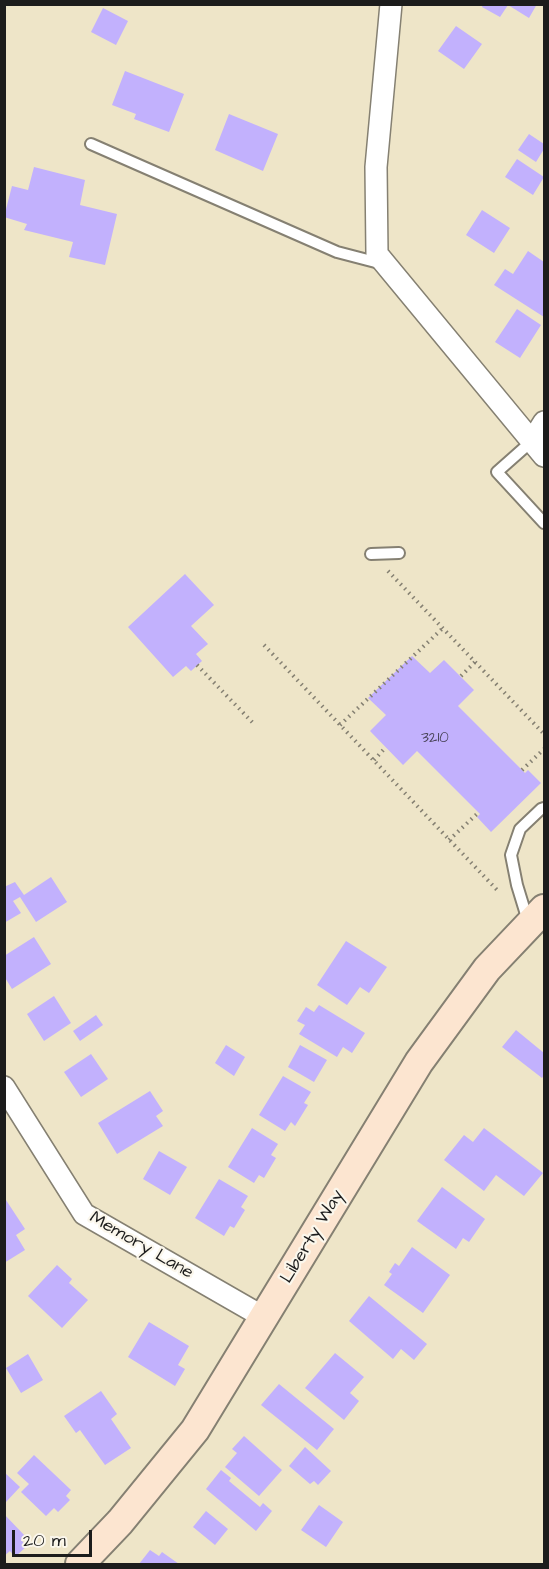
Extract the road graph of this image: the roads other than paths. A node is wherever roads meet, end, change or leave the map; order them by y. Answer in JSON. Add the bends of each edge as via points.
{"nodes":[{"id":1,"x":391,"y":4,"type":"edge"},
{"id":2,"x":91,"y":144,"type":"dead end"},
{"id":3,"x":386,"y":265,"type":"junction"},
{"id":4,"x":544,"y":422,"type":"edge"},
{"id":5,"x":538,"y":448,"type":"edge"},
{"id":6,"x":544,"y":523,"type":"edge"},
{"id":7,"x":399,"y":553,"type":"dead end"},
{"id":8,"x":371,"y":554,"type":"road end"},
{"id":9,"x":544,"y":808,"type":"edge"},
{"id":10,"x":537,"y":916,"type":"edge"},
{"id":11,"x":4,"y":1087,"type":"edge"},
{"id":12,"x":265,"y":1318,"type":"junction"},
{"id":13,"x":80,"y":1564,"type":"edge"}],
"edges":[{"from":1,"to":3,"type":"street","via":[[376,167],[377,254]]},
{"from":2,"to":3,"type":"lane","via":[[337,252]]},
{"from":3,"to":5,"type":"street"},
{"from":4,"to":5,"type":"street"},
{"from":5,"to":6,"type":"lane","via":[[497,472]]},
{"from":7,"to":8,"type":"lane"},
{"from":9,"to":10,"type":"lane","via":[[520,829],[511,855],[517,885]]},
{"from":10,"to":12,"type":"street","name":"Liberty Way","via":[[487,969],[419,1062]]},
{"from":11,"to":12,"type":"street","name":"Memory Lane","via":[[84,1214]]},
{"from":12,"to":13,"type":"street","name":"Liberty Way","via":[[195,1430],[120,1522]]}]}
